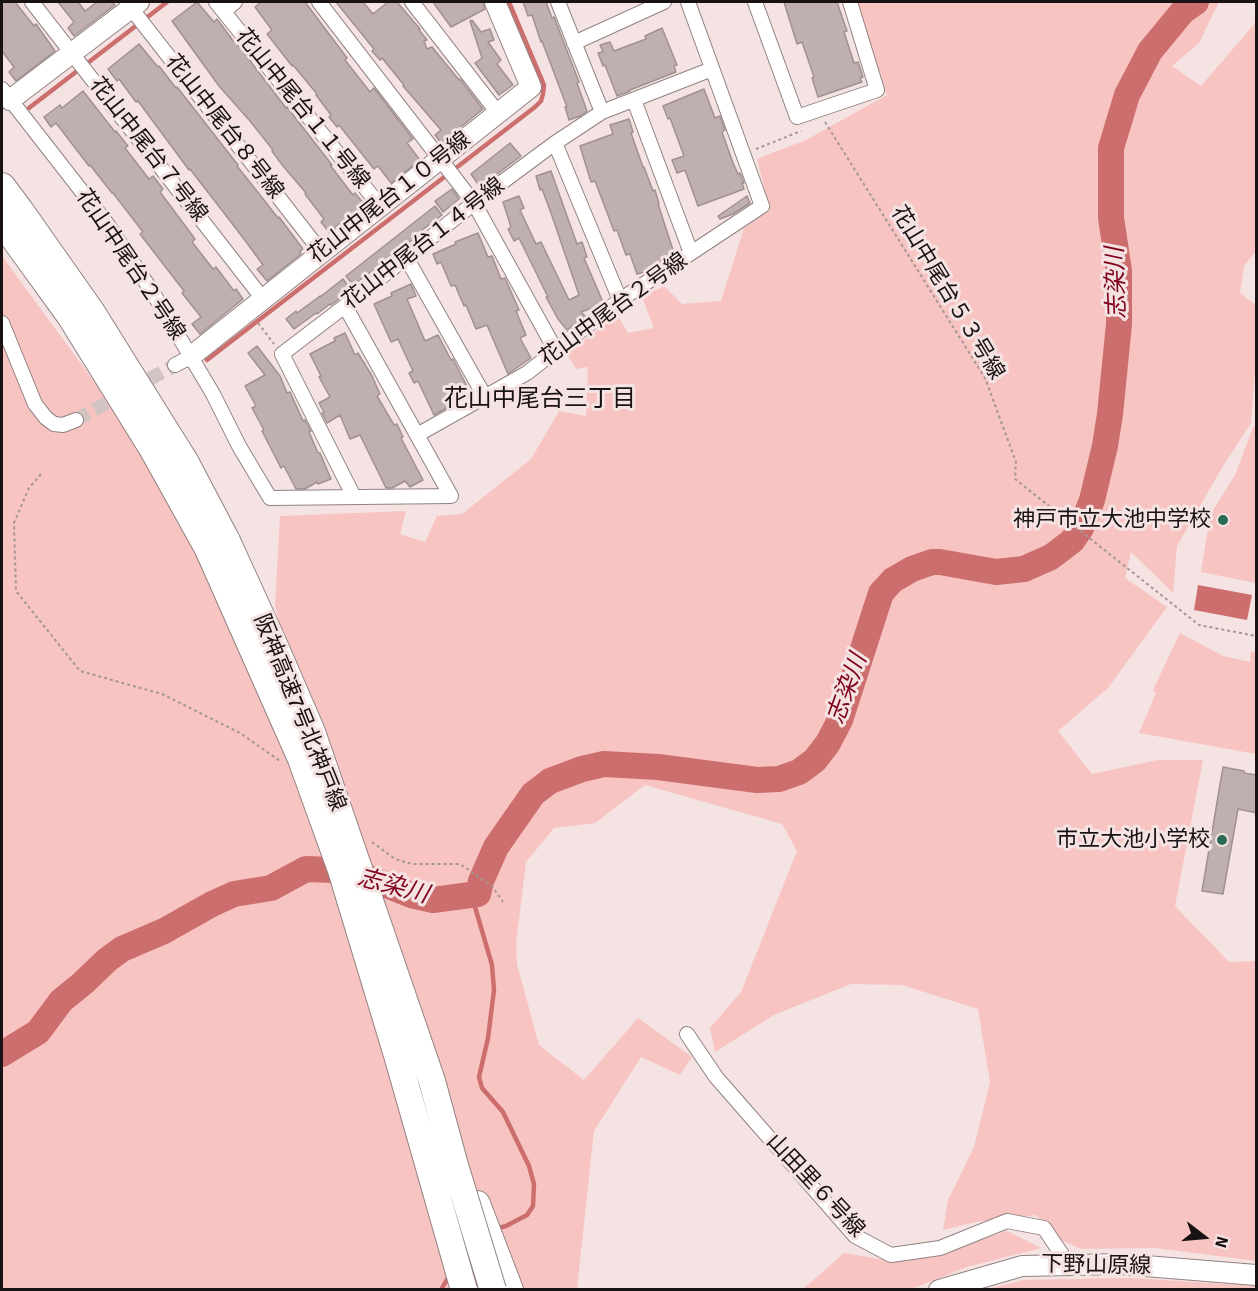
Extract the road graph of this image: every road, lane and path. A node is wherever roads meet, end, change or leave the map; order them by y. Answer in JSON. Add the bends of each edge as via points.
{"nodes":[{"id":1,"x":32,"y":2,"type":"edge"},
{"id":2,"x":235,"y":2,"type":"edge"},
{"id":3,"x":319,"y":2,"type":"edge"},
{"id":4,"x":412,"y":2,"type":"edge"},
{"id":5,"x":495,"y":2,"type":"edge"},
{"id":6,"x":558,"y":2,"type":"edge"},
{"id":7,"x":664,"y":2,"type":"edge"},
{"id":8,"x":688,"y":2,"type":"edge"},
{"id":9,"x":755,"y":2,"type":"edge"},
{"id":10,"x":850,"y":2,"type":"edge"},
{"id":11,"x":133,"y":6,"type":"edge"},
{"id":12,"x":220,"y":6,"type":"edge"},
{"id":13,"x":574,"y":43,"type":"junction"},
{"id":14,"x":74,"y":56,"type":"junction"},
{"id":15,"x":712,"y":69,"type":"junction"},
{"id":16,"x":6,"y":95,"type":"edge"},
{"id":17,"x":634,"y":100,"type":"junction"},
{"id":18,"x":819,"y":110,"type":"junction"},
{"id":19,"x":602,"y":112,"type":"junction"},
{"id":20,"x":498,"y":113,"type":"junction"},
{"id":21,"x":804,"y":130,"type":"dead end"},
{"id":22,"x":555,"y":143,"type":"junction"},
{"id":23,"x":743,"y":155,"type":"junction"},
{"id":24,"x":443,"y":161,"type":"junction"},
{"id":25,"x":2,"y":186,"type":"edge"},
{"id":26,"x":474,"y":203,"type":"junction"},
{"id":27,"x":380,"y":206,"type":"junction"},
{"id":28,"x":2,"y":222,"type":"edge"},
{"id":29,"x":322,"y":253,"type":"junction"},
{"id":30,"x":691,"y":253,"type":"junction"},
{"id":31,"x":406,"y":257,"type":"junction"},
{"id":32,"x":263,"y":299,"type":"junction"},
{"id":33,"x":620,"y":300,"type":"junction"},
{"id":34,"x":345,"y":306,"type":"junction"},
{"id":35,"x":2,"y":323,"type":"edge"},
{"id":36,"x":263,"y":330,"type":"dead end"},
{"id":37,"x":556,"y":351,"type":"junction"},
{"id":38,"x":282,"y":354,"type":"junction"},
{"id":39,"x":183,"y":361,"type":"junction"},
{"id":40,"x":485,"y":397,"type":"junction"},
{"id":41,"x":76,"y":420,"type":"tunnel mouth"},
{"id":42,"x":417,"y":435,"type":"junction"},
{"id":43,"x":41,"y":474,"type":"dead end"},
{"id":44,"x":354,"y":497,"type":"junction"},
{"id":45,"x":217,"y":545,"type":"junction"},
{"id":46,"x":1257,"y":636,"type":"edge"},
{"id":47,"x":279,"y":760,"type":"dead end"},
{"id":48,"x":368,"y":839,"type":"dead end"},
{"id":49,"x":503,"y":902,"type":"dead end"},
{"id":50,"x":687,"y":1034,"type":"dead end"},
{"id":51,"x":454,"y":1162,"type":"junction"},
{"id":52,"x":434,"y":1183,"type":"junction"},
{"id":53,"x":1069,"y":1265,"type":"junction"},
{"id":54,"x":1257,"y":1275,"type":"edge"},
{"id":55,"x":451,"y":1290,"type":"edge"},
{"id":56,"x":464,"y":1290,"type":"edge"},
{"id":57,"x":494,"y":1290,"type":"edge"},
{"id":58,"x":510,"y":1290,"type":"edge"},
{"id":59,"x":939,"y":1290,"type":"edge"}],
"edges":[{"from":1,"to":14,"type":"street","name":"花山中尾台７号線"},
{"from":2,"to":12,"type":"street","name":"花山中尾台１１号線"},
{"from":3,"to":24,"type":"street"},
{"from":4,"to":20,"type":"street"},
{"from":5,"to":20,"type":"street","name":"花山中尾台１０号線","via":[[531,87]]},
{"from":6,"to":13,"type":"street"},
{"from":7,"to":13,"type":"street"},
{"from":8,"to":15,"type":"street","name":"花山中尾台２号線"},
{"from":9,"to":18,"type":"street","via":[[797,117]]},
{"from":10,"to":18,"type":"street","via":[[877,90]]},
{"from":11,"to":14,"type":"street"},
{"from":11,"to":29,"type":"street","name":"花山中尾台８号線"},
{"from":12,"to":27,"type":"street","name":"花山中尾台１１号線"},
{"from":13,"to":19,"type":"street"},
{"from":14,"to":16,"type":"street"},
{"from":14,"to":32,"type":"street","name":"花山中尾台７号線"},
{"from":15,"to":17,"type":"street","name":"花山中尾台１４号線"},
{"from":15,"to":23,"type":"street","name":"花山中尾台２号線"},
{"from":16,"to":39,"type":"street","name":"花山中尾台２号線","via":[[108,225],[153,293]]},
{"from":17,"to":19,"type":"street","name":"花山中尾台１４号線"},
{"from":17,"to":30,"type":"street"},
{"from":18,"to":46,"type":"path","name":"花山中尾台５３号線","via":[[985,378],[1016,462],[1015,479],[1199,625]]},
{"from":19,"to":22,"type":"street","name":"花山中尾台１４号線"},
{"from":20,"to":24,"type":"street","name":"花山中尾台１０号線"},
{"from":21,"to":23,"type":"path"},
{"from":22,"to":26,"type":"street","name":"花山中尾台１４号線"},
{"from":22,"to":33,"type":"street"},
{"from":23,"to":30,"type":"street","name":"花山中尾台２号線","via":[[762,206]]},
{"from":24,"to":26,"type":"street"},
{"from":24,"to":27,"type":"street","name":"花山中尾台１０号線"},
{"from":25,"to":45,"type":"highway","name":"阪神高速7号北神戸線","via":[[91,311],[186,463]]},
{"from":26,"to":31,"type":"street","name":"花山中尾台１４号線"},
{"from":26,"to":37,"type":"street"},
{"from":27,"to":29,"type":"street","name":"花山中尾台１０号線"},
{"from":28,"to":45,"type":"highway","name":"阪神高速7号北神戸線","via":[[70,316]]},
{"from":29,"to":32,"type":"street","name":"花山中尾台１０号線"},
{"from":30,"to":33,"type":"street","name":"花山中尾台２号線"},
{"from":31,"to":34,"type":"street","name":"花山中尾台１４号線"},
{"from":31,"to":40,"type":"street"},
{"from":32,"to":39,"type":"street","name":"花山中尾台１０号線"},
{"from":33,"to":37,"type":"street","name":"花山中尾台２号線"},
{"from":34,"to":38,"type":"street","name":"花山中尾台１４号線"},
{"from":34,"to":42,"type":"street"},
{"from":35,"to":41,"type":"street","via":[[35,404],[54,424]]},
{"from":36,"to":38,"type":"path"},
{"from":37,"to":40,"type":"street","name":"花山中尾台２号線"},
{"from":38,"to":44,"type":"street"},
{"from":39,"to":44,"type":"street","name":"花山中尾台２号線","via":[[213,394],[270,498]]},
{"from":40,"to":42,"type":"street","name":"花山中尾台２号線"},
{"from":42,"to":44,"type":"street","name":"花山中尾台２号線","via":[[451,496]]},
{"from":43,"to":47,"type":"path","via":[[29,488],[14,523],[16,591],[80,671],[162,694],[240,733]]},
{"from":45,"to":51,"type":"highway","name":"阪神高速7号北神戸線","bridge":true,"via":[[274,644],[312,732],[432,1081]]},
{"from":45,"to":52,"type":"highway","name":"阪神高速7号北神戸線","bridge":true,"via":[[344,881]]},
{"from":48,"to":49,"type":"path","via":[[395,859],[412,864],[460,864],[492,886]]},
{"from":50,"to":53,"type":"street","name":"山田里６号線","via":[[716,1077],[855,1236],[891,1255],[940,1248],[1007,1221],[1044,1228]]},
{"from":51,"to":57,"type":"highway","name":"阪神高速7号北神戸線","bridge":true},
{"from":51,"to":58,"type":"highway","bridge":true,"via":[[471,1188]]},
{"from":52,"to":55,"type":"highway","bridge":true,"via":[[436,1226]]},
{"from":52,"to":56,"type":"highway","name":"阪神高速7号北神戸線","bridge":true},
{"from":53,"to":54,"type":"street","name":"下野山原線","via":[[1120,1264]]},
{"from":53,"to":59,"type":"street","name":"下野山原線","via":[[1022,1266]]}]}
